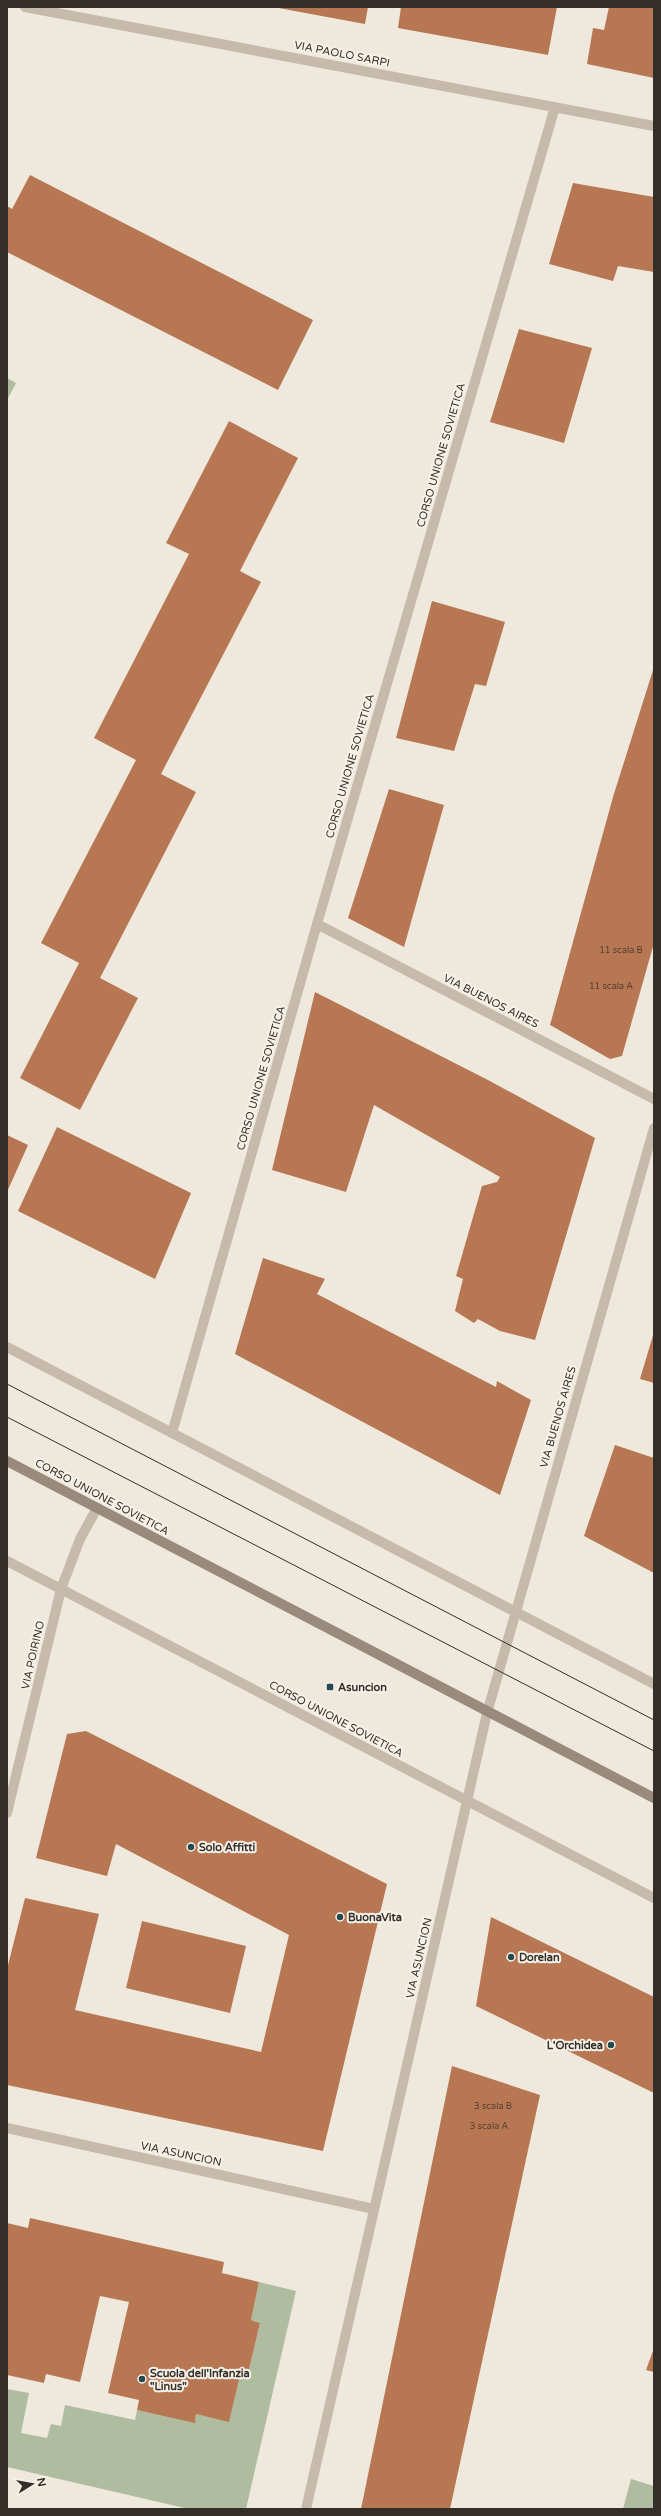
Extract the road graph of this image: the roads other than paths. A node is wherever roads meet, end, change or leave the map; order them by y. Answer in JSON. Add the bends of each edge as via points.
{"nodes":[{"id":1,"x":25,"y":7,"type":"edge"},
{"id":2,"x":555,"y":107,"type":"junction"},
{"id":3,"x":654,"y":126,"type":"edge"},
{"id":4,"x":317,"y":924,"type":"junction"},
{"id":5,"x":654,"y":1099,"type":"edge"},
{"id":6,"x":654,"y":1128,"type":"edge"},
{"id":7,"x":7,"y":1347,"type":"edge"},
{"id":8,"x":172,"y":1433,"type":"junction"},
{"id":9,"x":7,"y":1461,"type":"edge"},
{"id":10,"x":97,"y":1508,"type":"junction"},
{"id":11,"x":7,"y":1561,"type":"edge"},
{"id":12,"x":61,"y":1589,"type":"junction"},
{"id":13,"x":514,"y":1610,"type":"junction"},
{"id":14,"x":654,"y":1684,"type":"edge"},
{"id":15,"x":487,"y":1713,"type":"junction"},
{"id":16,"x":654,"y":1798,"type":"edge"},
{"id":17,"x":467,"y":1801,"type":"junction"},
{"id":18,"x":7,"y":1813,"type":"edge"},
{"id":19,"x":654,"y":1898,"type":"edge"},
{"id":20,"x":7,"y":2128,"type":"edge"},
{"id":21,"x":374,"y":2209,"type":"junction"},
{"id":22,"x":306,"y":2509,"type":"edge"}],
"edges":[{"from":1,"to":2,"type":"street","name":"VIA PAOLO SARPI"},
{"from":2,"to":3,"type":"street","name":"VIA PAOLO SARPI"},
{"from":2,"to":4,"type":"street","name":"CORSO UNIONE SOVIETICA"},
{"from":4,"to":5,"type":"street","name":"VIA BUENOS AIRES"},
{"from":4,"to":8,"type":"street","name":"CORSO UNIONE SOVIETICA"},
{"from":6,"to":13,"type":"street","name":"VIA BUENOS AIRES"},
{"from":7,"to":8,"type":"street"},
{"from":8,"to":13,"type":"street"},
{"from":9,"to":10,"type":"main road","name":"CORSO UNIONE SOVIETICA"},
{"from":10,"to":12,"type":"street","name":"VIA POIRINO","via":[[80,1539]]},
{"from":10,"to":15,"type":"main road","name":"CORSO UNIONE SOVIETICA"},
{"from":11,"to":12,"type":"street","name":"CORSO UNIONE SOVIETICA"},
{"from":12,"to":17,"type":"street","name":"CORSO UNIONE SOVIETICA"},
{"from":12,"to":18,"type":"street","name":"VIA POIRINO"},
{"from":13,"to":14,"type":"street"},
{"from":13,"to":15,"type":"street","name":"VIA BUENOS AIRES"},
{"from":15,"to":16,"type":"main road","name":"CORSO UNIONE SOVIETICA"},
{"from":15,"to":17,"type":"street","name":"VIA ASUNCION"},
{"from":17,"to":19,"type":"street","name":"CORSO UNIONE SOVIETICA"},
{"from":17,"to":21,"type":"street","name":"VIA ASUNCION"},
{"from":20,"to":21,"type":"street","name":"VIA ASUNCION"},
{"from":21,"to":22,"type":"street","name":"VIA ASUNCION"}]}
